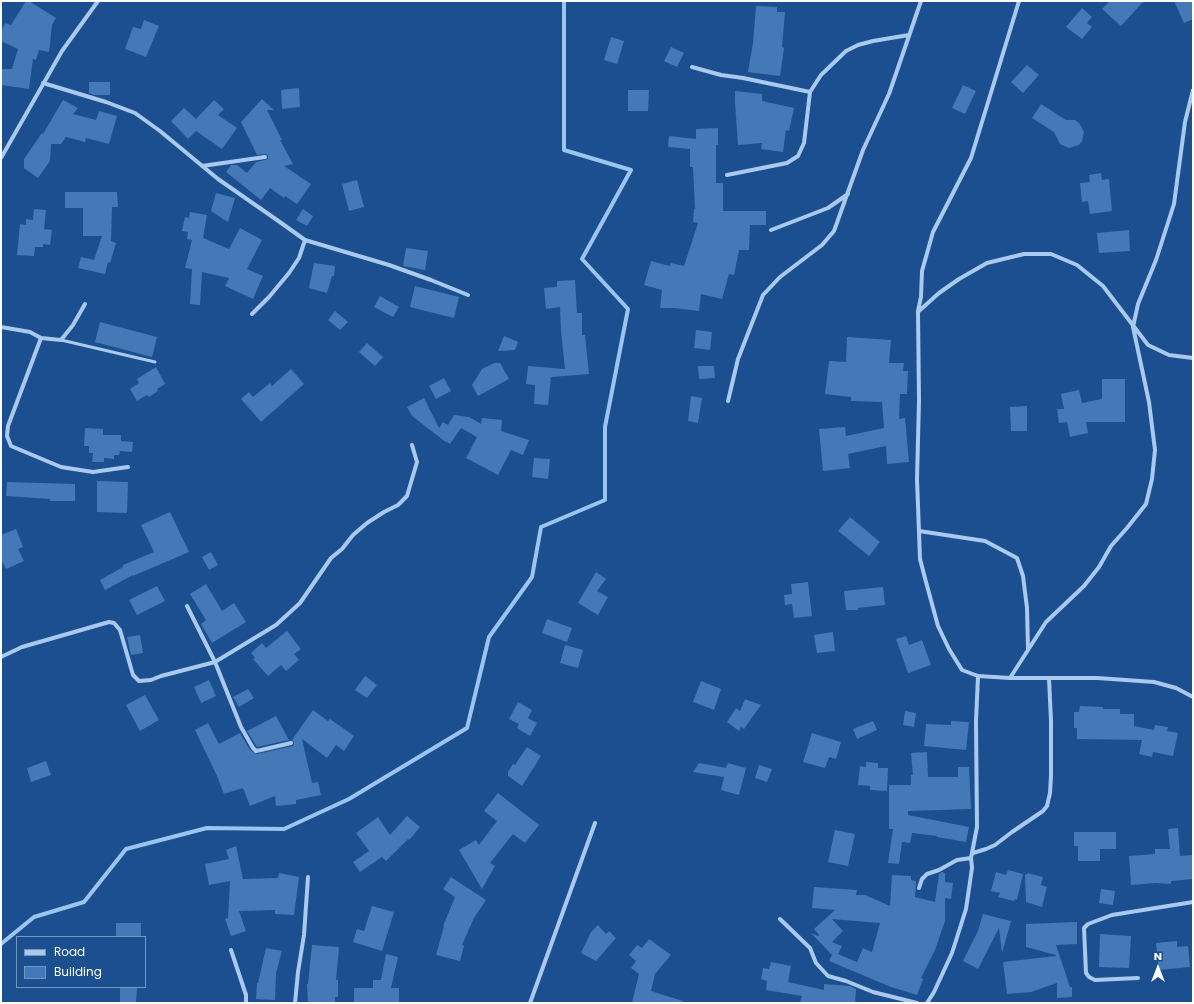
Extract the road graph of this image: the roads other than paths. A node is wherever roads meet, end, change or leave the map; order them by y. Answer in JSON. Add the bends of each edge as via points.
{"nodes":[{"id":1,"x":98,"y":1,"type":"edge"},
{"id":2,"x":921,"y":1,"type":"edge"},
{"id":3,"x":1019,"y":1,"type":"edge"},
{"id":4,"x":910,"y":35,"type":"junction"},
{"id":5,"x":692,"y":67,"type":"dead end"},
{"id":6,"x":43,"y":83,"type":"junction"},
{"id":7,"x":1193,"y":90,"type":"edge"},
{"id":8,"x":810,"y":92,"type":"junction"},
{"id":9,"x":265,"y":157,"type":"dead end"},
{"id":10,"x":1,"y":158,"type":"edge"},
{"id":11,"x":202,"y":166,"type":"junction"},
{"id":12,"x":727,"y":175,"type":"dead end"},
{"id":13,"x":848,"y":194,"type":"junction"},
{"id":14,"x":771,"y":230,"type":"dead end"},
{"id":15,"x":305,"y":240,"type":"junction"},
{"id":16,"x":468,"y":295,"type":"dead end"},
{"id":17,"x":85,"y":304,"type":"dead end"},
{"id":18,"x":918,"y":311,"type":"junction"},
{"id":19,"x":252,"y":314,"type":"dead end"},
{"id":20,"x":1,"y":327,"type":"edge"},
{"id":21,"x":1133,"y":327,"type":"junction"},
{"id":22,"x":41,"y":338,"type":"junction"},
{"id":23,"x":61,"y":340,"type":"junction"},
{"id":24,"x":1193,"y":358,"type":"edge"},
{"id":25,"x":155,"y":362,"type":"dead end"},
{"id":26,"x":728,"y":401,"type":"dead end"},
{"id":27,"x":412,"y":444,"type":"dead end"},
{"id":28,"x":128,"y":467,"type":"dead end"},
{"id":29,"x":919,"y":531,"type":"junction"},
{"id":30,"x":187,"y":606,"type":"dead end"},
{"id":31,"x":1028,"y":649,"type":"junction"},
{"id":32,"x":1,"y":657,"type":"edge"},
{"id":33,"x":216,"y":662,"type":"junction"},
{"id":34,"x":978,"y":676,"type":"junction"},
{"id":35,"x":1010,"y":678,"type":"junction"},
{"id":36,"x":1048,"y":678,"type":"junction"},
{"id":37,"x":1193,"y":697,"type":"edge"},
{"id":38,"x":291,"y":743,"type":"dead end"},
{"id":39,"x":595,"y":823,"type":"dead end"},
{"id":40,"x":973,"y":853,"type":"junction"},
{"id":41,"x":971,"y":858,"type":"junction"},
{"id":42,"x":308,"y":877,"type":"dead end"},
{"id":43,"x":919,"y":888,"type":"dead end"},
{"id":44,"x":1193,"y":902,"type":"edge"},
{"id":45,"x":780,"y":920,"type":"dead end"},
{"id":46,"x":231,"y":950,"type":"dead end"},
{"id":47,"x":1138,"y":978,"type":"dead end"},
{"id":48,"x":246,"y":1003,"type":"edge"},
{"id":49,"x":295,"y":1003,"type":"edge"},
{"id":50,"x":530,"y":1003,"type":"edge"},
{"id":51,"x":917,"y":1003,"type":"edge"},
{"id":52,"x":927,"y":1003,"type":"edge"}],
"edges":[{"from":1,"to":6,"type":"street","via":[[62,50]]},
{"from":2,"to":4,"type":"street"},
{"from":3,"to":18,"type":"street","via":[[971,158],[933,232],[922,270]]},
{"from":4,"to":8,"type":"street","via":[[873,41],[846,51],[821,75]]},
{"from":4,"to":13,"type":"street","via":[[889,94],[863,150]]},
{"from":5,"to":8,"type":"street"},
{"from":6,"to":10,"type":"street"},
{"from":6,"to":11,"type":"street","via":[[135,113]]},
{"from":7,"to":21,"type":"street","via":[[1185,122],[1174,204],[1156,260],[1138,304]]},
{"from":8,"to":12,"type":"street","via":[[804,143],[798,156],[787,162]]},
{"from":9,"to":11,"type":"street"},
{"from":11,"to":15,"type":"street"},
{"from":13,"to":14,"type":"street","via":[[828,208]]},
{"from":13,"to":26,"type":"street","via":[[834,231],[822,245],[780,277],[763,295],[738,359]]},
{"from":15,"to":16,"type":"street","via":[[390,265]]},
{"from":15,"to":19,"type":"street","via":[[299,258],[289,273]]},
{"from":17,"to":23,"type":"street","via":[[73,326]]},
{"from":18,"to":21,"type":"street","via":[[959,279],[986,264],[1024,254],[1051,254],[1078,264],[1104,286]]},
{"from":18,"to":29,"type":"street"},
{"from":20,"to":22,"type":"street","via":[[30,332]]},
{"from":21,"to":24,"type":"street","via":[[1148,345],[1169,355]]},
{"from":21,"to":31,"type":"street","via":[[1149,402],[1155,450],[1146,504],[1111,546],[1084,586],[1046,622]]},
{"from":22,"to":23,"type":"street"},
{"from":22,"to":28,"type":"street","via":[[8,426],[7,436],[12,446],[61,467],[93,472]]},
{"from":23,"to":25,"type":"lane"},
{"from":27,"to":33,"type":"street","via":[[416,462],[407,496],[398,505],[367,523],[353,535],[331,558],[300,603],[276,625]]},
{"from":29,"to":31,"type":"street","via":[[985,541],[1017,558],[1023,576],[1027,608]]},
{"from":29,"to":34,"type":"street","via":[[920,559],[938,626],[962,670]]},
{"from":30,"to":33,"type":"street"},
{"from":31,"to":35,"type":"street"},
{"from":32,"to":33,"type":"street","via":[[22,647],[109,622],[114,623],[120,630],[133,675],[140,681]]},
{"from":33,"to":38,"type":"street","via":[[252,748],[256,751]]},
{"from":34,"to":35,"type":"street"},
{"from":34,"to":40,"type":"street","via":[[977,827]]},
{"from":35,"to":36,"type":"street"},
{"from":36,"to":37,"type":"street","via":[[1154,682],[1176,688]]},
{"from":36,"to":40,"type":"street","via":[[1052,776],[1047,806],[995,845]]},
{"from":39,"to":50,"type":"street"},
{"from":40,"to":41,"type":"street"},
{"from":41,"to":43,"type":"street","via":[[956,860],[927,874]]},
{"from":41,"to":52,"type":"street","via":[[966,909],[952,953]]},
{"from":42,"to":49,"type":"street"},
{"from":44,"to":47,"type":"street","via":[[1112,915],[1084,928],[1086,973],[1089,977],[1095,980]]},
{"from":45,"to":51,"type":"street","via":[[810,948],[816,963],[828,976],[873,992]]},
{"from":46,"to":48,"type":"street"}]}
